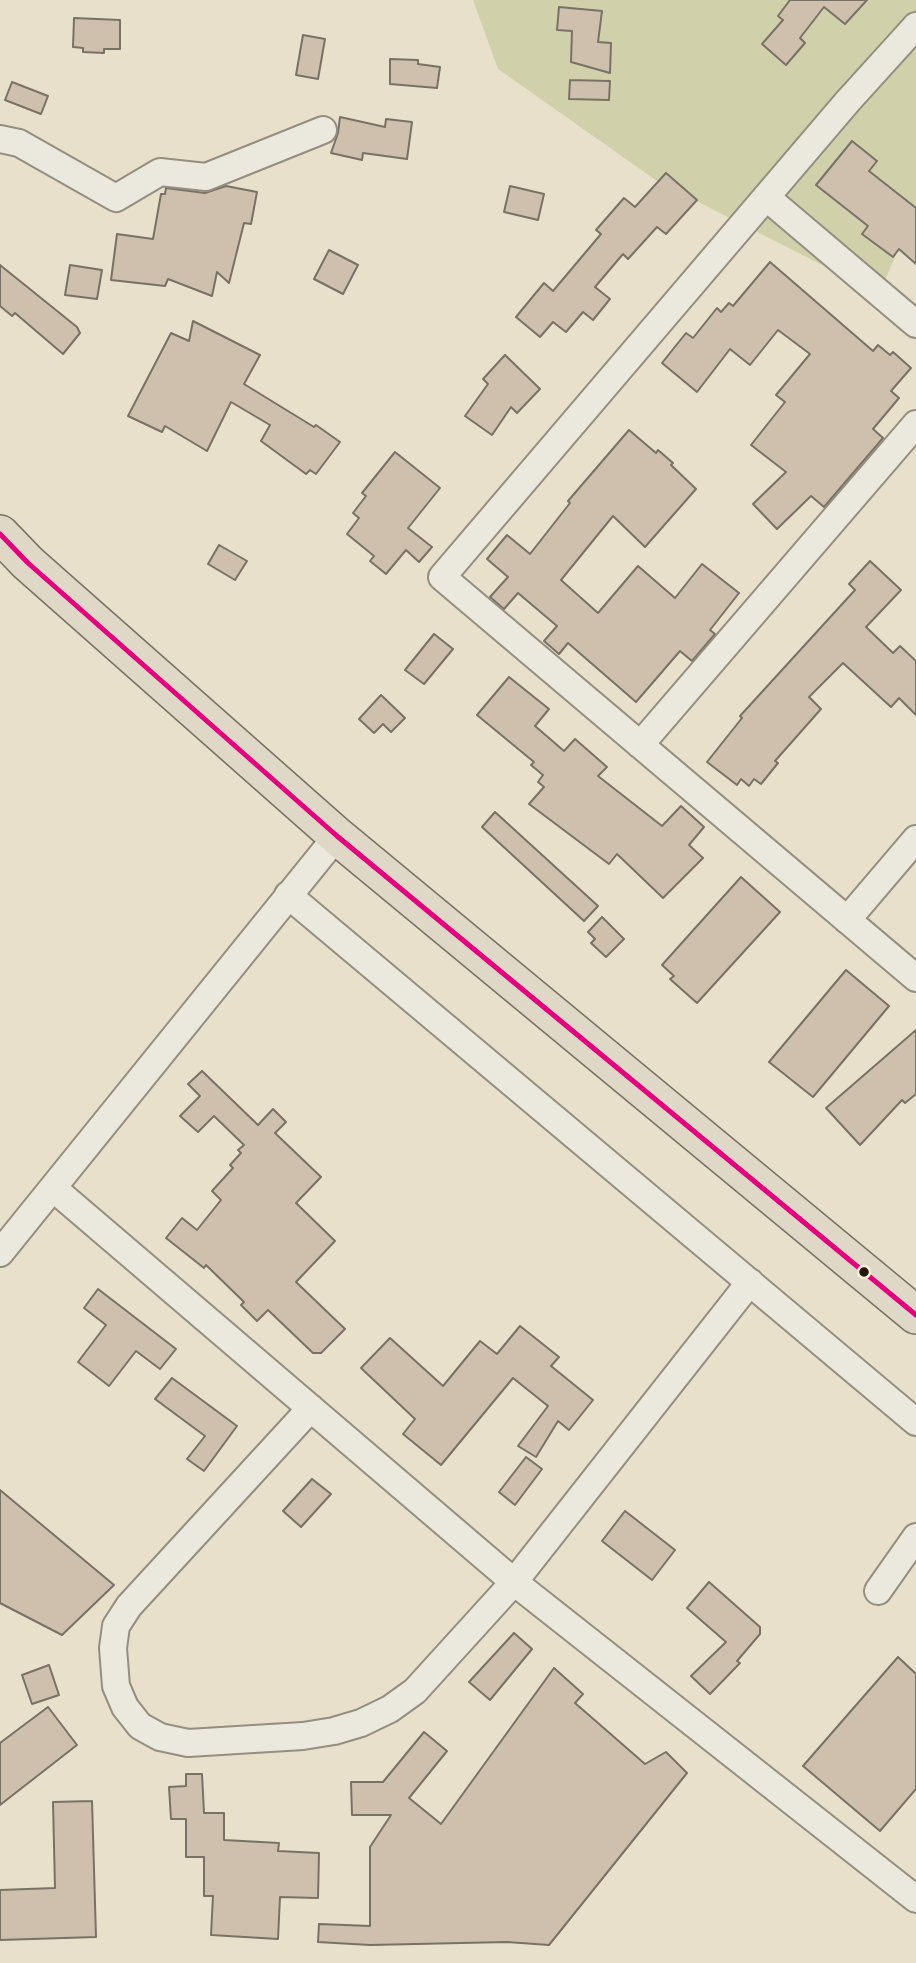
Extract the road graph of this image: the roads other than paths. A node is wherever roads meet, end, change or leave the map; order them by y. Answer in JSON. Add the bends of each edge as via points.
{"nodes":[{"id":1,"x":916,"y":26,"type":"edge"},
{"id":2,"x":0,"y":120,"type":"edge"},
{"id":3,"x":323,"y":130,"type":"dead end"},
{"id":4,"x":9,"y":141,"type":"edge"},
{"id":5,"x":766,"y":197,"type":"junction"},
{"id":6,"x":916,"y":324,"type":"edge"},
{"id":7,"x":916,"y":425,"type":"edge"},
{"id":8,"x":0,"y":534,"type":"edge"},
{"id":9,"x":640,"y":745,"type":"junction"},
{"id":10,"x":337,"y":836,"type":"junction"},
{"id":11,"x":916,"y":839,"type":"edge"},
{"id":12,"x":288,"y":895,"type":"junction"},
{"id":13,"x":847,"y":920,"type":"junction"},
{"id":14,"x":916,"y":978,"type":"edge"},
{"id":15,"x":53,"y":1188,"type":"junction"},
{"id":16,"x":0,"y":1253,"type":"edge"},
{"id":17,"x":750,"y":1282,"type":"junction"},
{"id":18,"x":916,"y":1315,"type":"edge"},
{"id":19,"x":311,"y":1408,"type":"junction"},
{"id":20,"x":916,"y":1422,"type":"edge"},
{"id":21,"x":916,"y":1537,"type":"edge"},
{"id":22,"x":513,"y":1582,"type":"junction"},
{"id":23,"x":878,"y":1591,"type":"dead end"},
{"id":24,"x":916,"y":1899,"type":"edge"}],
"edges":[{"from":1,"to":5,"type":"street"},
{"from":2,"to":4,"type":"street"},
{"from":3,"to":4,"type":"street","via":[[206,177],[160,172],[116,198]]},
{"from":5,"to":6,"type":"street"},
{"from":5,"to":9,"type":"street","via":[[442,577]]},
{"from":7,"to":9,"type":"street"},
{"from":8,"to":10,"type":"highway"},
{"from":9,"to":13,"type":"street"},
{"from":10,"to":12,"type":"street"},
{"from":10,"to":18,"type":"highway"},
{"from":11,"to":13,"type":"street"},
{"from":12,"to":15,"type":"street"},
{"from":12,"to":17,"type":"street"},
{"from":13,"to":14,"type":"street"},
{"from":15,"to":16,"type":"street"},
{"from":15,"to":19,"type":"street"},
{"from":17,"to":20,"type":"street"},
{"from":17,"to":22,"type":"street"},
{"from":19,"to":22,"type":"street"},
{"from":19,"to":22,"type":"street","via":[[129,1606],[116,1626],[116,1686],[140,1726],[160,1737],[188,1743],[303,1736],[361,1723],[415,1691]]},
{"from":21,"to":23,"type":"street"},
{"from":22,"to":24,"type":"street"}]}
